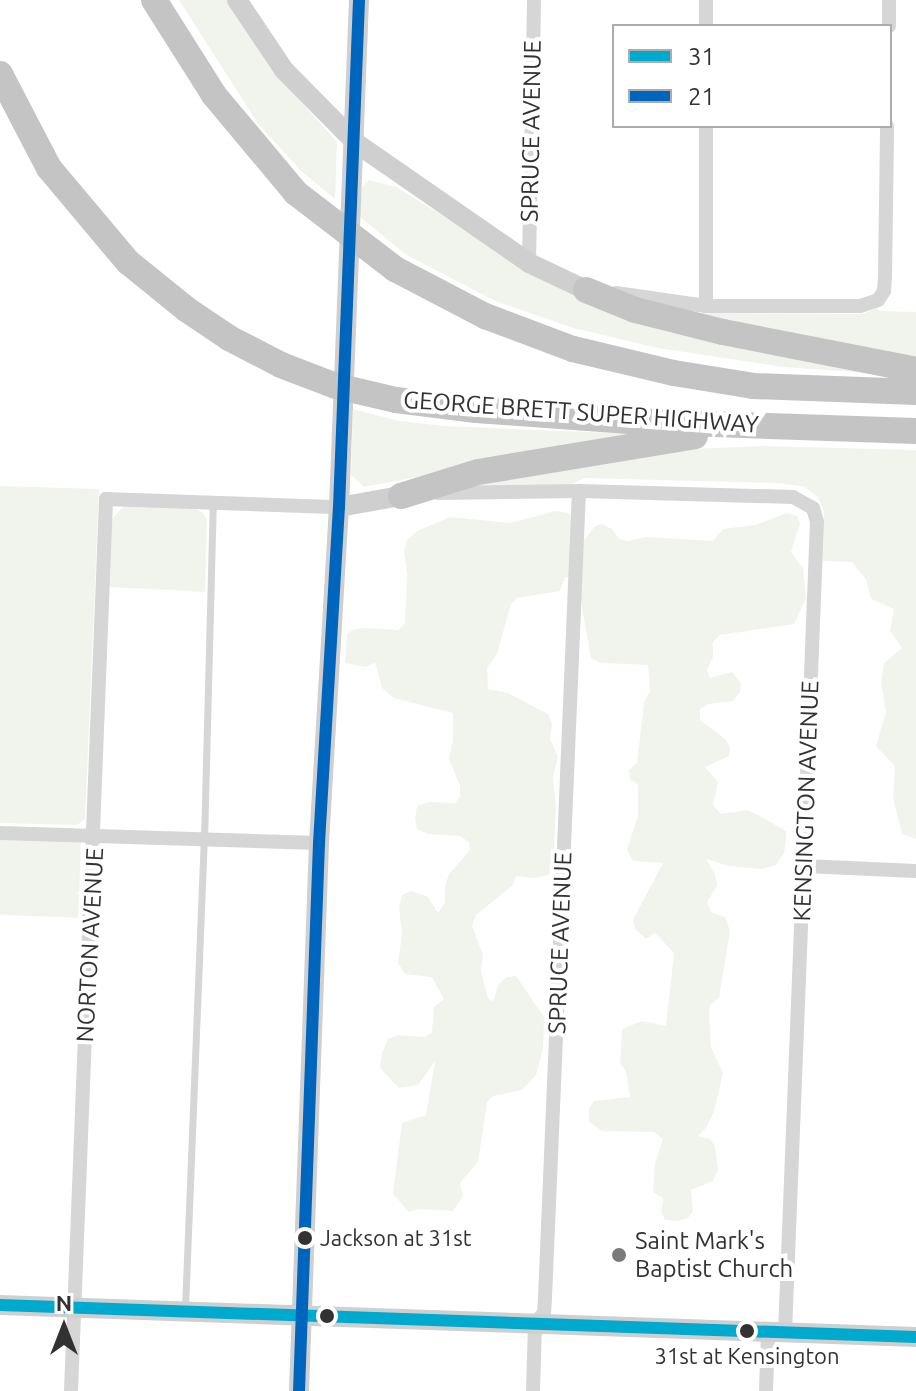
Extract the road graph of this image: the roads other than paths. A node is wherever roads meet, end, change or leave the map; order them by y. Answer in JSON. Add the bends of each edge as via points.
{"nodes":[{"id":1,"x":154,"y":0,"type":"edge"},
{"id":2,"x":237,"y":0,"type":"edge"},
{"id":3,"x":359,"y":0,"type":"edge"},
{"id":4,"x":534,"y":0,"type":"edge"},
{"id":5,"x":706,"y":0,"type":"edge"},
{"id":6,"x":889,"y":0,"type":"edge"},
{"id":7,"x":706,"y":24,"type":"edge"},
{"id":8,"x":889,"y":24,"type":"edge"},
{"id":9,"x":0,"y":74,"type":"edge"},
{"id":10,"x":706,"y":128,"type":"edge"},
{"id":11,"x":887,"y":128,"type":"edge"},
{"id":12,"x":356,"y":143,"type":"junction"},
{"id":13,"x":529,"y":263,"type":"junction"},
{"id":14,"x":586,"y":290,"type":"junction"},
{"id":15,"x":706,"y":306,"type":"junction"},
{"id":16,"x":916,"y":370,"type":"edge"},
{"id":17,"x":916,"y":392,"type":"edge"},
{"id":18,"x":770,"y":426,"type":"junction"},
{"id":19,"x":916,"y":431,"type":"edge"},
{"id":20,"x":579,"y":491,"type":"junction"},
{"id":21,"x":401,"y":496,"type":"junction"},
{"id":22,"x":213,"y":503,"type":"junction"},
{"id":23,"x":339,"y":507,"type":"junction"},
{"id":24,"x":0,"y":833,"type":"edge"},
{"id":25,"x":95,"y":837,"type":"junction"},
{"id":26,"x":204,"y":840,"type":"junction"},
{"id":27,"x":319,"y":843,"type":"junction"},
{"id":28,"x":804,"y":866,"type":"junction"},
{"id":29,"x":916,"y":871,"type":"edge"},
{"id":30,"x":0,"y":1305,"type":"edge"},
{"id":31,"x":73,"y":1307,"type":"junction"},
{"id":32,"x":185,"y":1312,"type":"junction"},
{"id":33,"x":302,"y":1317,"type":"junction"},
{"id":34,"x":535,"y":1323,"type":"junction"},
{"id":35,"x":777,"y":1332,"type":"junction"},
{"id":36,"x":916,"y":1337,"type":"edge"},
{"id":37,"x":71,"y":1391,"type":"edge"},
{"id":38,"x":299,"y":1391,"type":"edge"},
{"id":39,"x":533,"y":1391,"type":"edge"},
{"id":40,"x":766,"y":1391,"type":"edge"}],
"edges":[{"from":1,"to":17,"type":"highway","name":"GEORGE BRETT SUPER HIGHWAY","via":[[214,95],[296,193],[395,269],[485,316],[573,349],[660,370],[753,386]]},
{"from":2,"to":12,"type":"street","via":[[284,70]]},
{"from":3,"to":12,"type":"street"},
{"from":4,"to":13,"type":"street","name":"SPRUCE AVENUE"},
{"from":5,"to":7,"type":"street"},
{"from":6,"to":8,"type":"street"},
{"from":9,"to":18,"type":"highway","name":"GEORGE BRETT SUPER HIGHWAY","via":[[49,168],[128,262],[229,338],[281,365],[336,386],[396,400],[629,421]]},
{"from":10,"to":15,"type":"street"},
{"from":11,"to":15,"type":"street","via":[[885,277],[878,300],[860,306]]},
{"from":12,"to":13,"type":"street"},
{"from":12,"to":23,"type":"street"},
{"from":13,"to":14,"type":"street"},
{"from":14,"to":15,"type":"street"},
{"from":14,"to":16,"type":"highway","via":[[635,310],[723,332]]},
{"from":18,"to":19,"type":"highway","name":"GEORGE BRETT SUPER HIGHWAY"},
{"from":18,"to":21,"type":"highway","via":[[478,472]]},
{"from":20,"to":21,"type":"street"},
{"from":20,"to":28,"type":"street","name":"KENSINGTON AVENUE","via":[[793,497],[813,508],[817,522]]},
{"from":20,"to":34,"type":"street","name":"SPRUCE AVENUE","via":[[544,1313]]},
{"from":21,"to":23,"type":"street"},
{"from":22,"to":23,"type":"street"},
{"from":22,"to":25,"type":"street","name":"NORTON AVENUE","via":[[106,499]]},
{"from":22,"to":26,"type":"lane"},
{"from":23,"to":27,"type":"street"},
{"from":24,"to":25,"type":"street"},
{"from":25,"to":26,"type":"street"},
{"from":25,"to":31,"type":"street","name":"NORTON AVENUE"},
{"from":26,"to":27,"type":"street"},
{"from":26,"to":32,"type":"lane"},
{"from":27,"to":33,"type":"street"},
{"from":28,"to":29,"type":"street"},
{"from":28,"to":35,"type":"street","name":"KENSINGTON AVENUE"},
{"from":30,"to":31,"type":"street"},
{"from":31,"to":32,"type":"street"},
{"from":31,"to":37,"type":"street","name":"NORTON AVENUE"},
{"from":32,"to":33,"type":"street"},
{"from":33,"to":34,"type":"street"},
{"from":33,"to":38,"type":"street"},
{"from":34,"to":35,"type":"street"},
{"from":34,"to":39,"type":"street","name":"SPRUCE AVENUE"},
{"from":35,"to":36,"type":"street"},
{"from":35,"to":40,"type":"street","name":"KENSINGTON AVENUE"}]}
